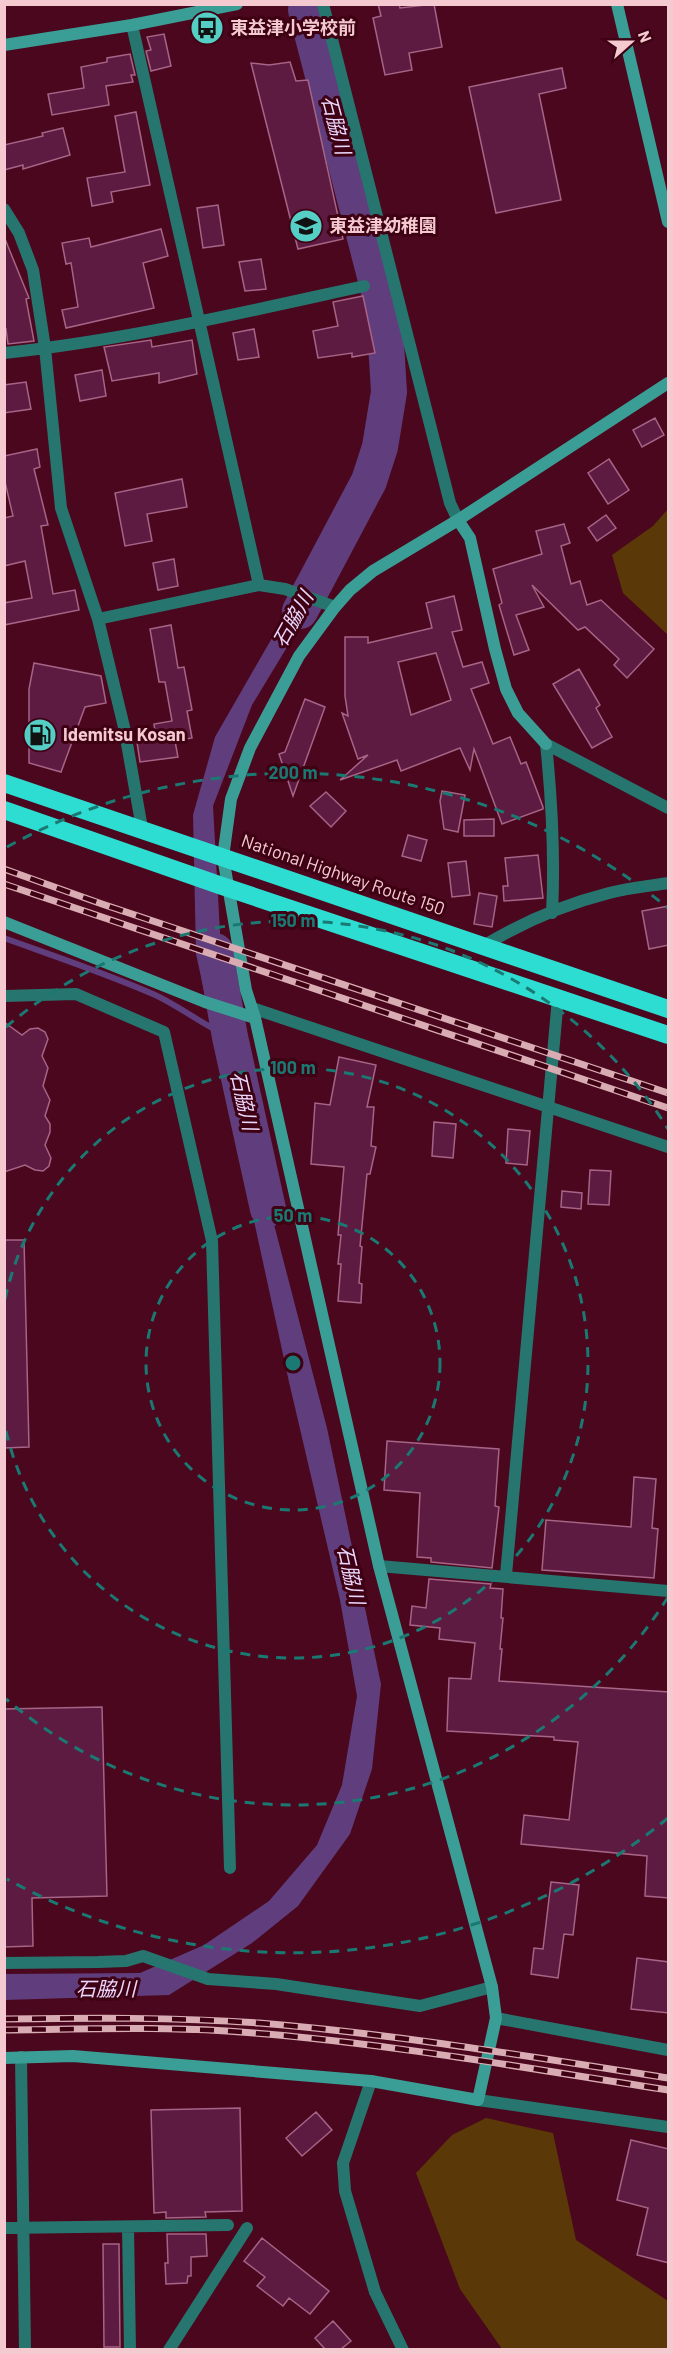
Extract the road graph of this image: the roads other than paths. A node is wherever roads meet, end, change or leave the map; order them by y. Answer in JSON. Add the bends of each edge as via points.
{"nodes":[{"id":1,"x":237,"y":4,"type":"edge"},
{"id":2,"x":323,"y":4,"type":"edge"},
{"id":3,"x":617,"y":4,"type":"edge"},
{"id":4,"x":132,"y":25,"type":"junction"},
{"id":5,"x":4,"y":45,"type":"edge"},
{"id":6,"x":4,"y":209,"type":"edge"},
{"id":7,"x":669,"y":222,"type":"edge"},
{"id":8,"x":364,"y":286,"type":"dead end"},
{"id":9,"x":200,"y":321,"type":"junction"},
{"id":10,"x":45,"y":348,"type":"junction"},
{"id":11,"x":4,"y":353,"type":"edge"},
{"id":12,"x":669,"y":383,"type":"edge"},
{"id":13,"x":458,"y":520,"type":"junction"},
{"id":14,"x":259,"y":585,"type":"junction"},
{"id":15,"x":335,"y":607,"type":"junction"},
{"id":16,"x":98,"y":619,"type":"junction"},
{"id":17,"x":546,"y":744,"type":"junction"},
{"id":18,"x":4,"y":783,"type":"edge"},
{"id":19,"x":669,"y":808,"type":"edge"},
{"id":20,"x":4,"y":810,"type":"edge"},
{"id":21,"x":142,"y":828,"type":"junction"},
{"id":22,"x":221,"y":856,"type":"junction"},
{"id":23,"x":669,"y":883,"type":"edge"},
{"id":24,"x":225,"y":887,"type":"junction"},
{"id":25,"x":552,"y":913,"type":"junction"},
{"id":26,"x":4,"y":922,"type":"edge"},
{"id":27,"x":485,"y":945,"type":"junction"},
{"id":28,"x":4,"y":996,"type":"edge"},
{"id":29,"x":558,"y":998,"type":"junction"},
{"id":30,"x":669,"y":1009,"type":"edge"},
{"id":31,"x":254,"y":1013,"type":"junction"},
{"id":32,"x":669,"y":1035,"type":"edge"},
{"id":33,"x":547,"y":1105,"type":"junction"},
{"id":34,"x":669,"y":1147,"type":"edge"},
{"id":35,"x":379,"y":1566,"type":"junction"},
{"id":36,"x":506,"y":1575,"type":"junction"},
{"id":37,"x":669,"y":1591,"type":"edge"},
{"id":38,"x":230,"y":1868,"type":"dead end"},
{"id":39,"x":4,"y":1964,"type":"edge"},
{"id":40,"x":492,"y":1987,"type":"junction"},
{"id":41,"x":496,"y":2018,"type":"junction"},
{"id":42,"x":669,"y":2050,"type":"edge"},
{"id":43,"x":21,"y":2057,"type":"junction"},
{"id":44,"x":4,"y":2058,"type":"edge"},
{"id":45,"x":371,"y":2081,"type":"junction"},
{"id":46,"x":478,"y":2100,"type":"junction"},
{"id":47,"x":669,"y":2127,"type":"edge"},
{"id":48,"x":228,"y":2225,"type":"dead end"},
{"id":49,"x":128,"y":2227,"type":"junction"},
{"id":50,"x":4,"y":2228,"type":"edge"},
{"id":51,"x":23,"y":2228,"type":"junction"},
{"id":52,"x":247,"y":2228,"type":"dead end"},
{"id":53,"x":25,"y":2349,"type":"edge"},
{"id":54,"x":130,"y":2349,"type":"edge"},
{"id":55,"x":169,"y":2349,"type":"edge"},
{"id":56,"x":403,"y":2349,"type":"edge"}],
"edges":[{"from":1,"to":4,"type":"street"},
{"from":2,"to":13,"type":"street","via":[[450,503]]},
{"from":3,"to":7,"type":"street"},
{"from":4,"to":5,"type":"street"},
{"from":4,"to":9,"type":"street"},
{"from":6,"to":10,"type":"street","via":[[19,233],[33,270]]},
{"from":8,"to":9,"type":"street"},
{"from":9,"to":10,"type":"street"},
{"from":9,"to":14,"type":"street"},
{"from":10,"to":11,"type":"street"},
{"from":10,"to":16,"type":"street","via":[[61,508]]},
{"from":12,"to":13,"type":"street"},
{"from":13,"to":15,"type":"street","via":[[374,571]]},
{"from":13,"to":17,"type":"street","via":[[470,538],[506,689],[518,713]]},
{"from":14,"to":15,"type":"street","via":[[285,589]]},
{"from":14,"to":16,"type":"street"},
{"from":15,"to":22,"type":"street","via":[[299,656],[250,748],[231,799]]},
{"from":16,"to":21,"type":"street","via":[[124,727]]},
{"from":17,"to":19,"type":"street"},
{"from":17,"to":25,"type":"street","via":[[555,859]]},
{"from":18,"to":21,"type":"highway","name":"National Highway Route 150"},
{"from":20,"to":24,"type":"highway"},
{"from":21,"to":22,"type":"highway","name":"National Highway Route 150"},
{"from":22,"to":24,"type":"street"},
{"from":22,"to":27,"type":"highway","name":"National Highway Route 150"},
{"from":23,"to":25,"type":"street","via":[[610,892]]},
{"from":24,"to":29,"type":"highway"},
{"from":24,"to":31,"type":"street"},
{"from":25,"to":27,"type":"street","via":[[513,928]]},
{"from":26,"to":31,"type":"street","via":[[205,1002]]},
{"from":27,"to":30,"type":"highway","name":"National Highway Route 150"},
{"from":28,"to":38,"type":"street","via":[[76,994],[164,1032],[212,1241]]},
{"from":29,"to":32,"type":"highway"},
{"from":29,"to":33,"type":"street"},
{"from":31,"to":33,"type":"street"},
{"from":31,"to":35,"type":"street"},
{"from":33,"to":34,"type":"street"},
{"from":33,"to":36,"type":"street"},
{"from":35,"to":36,"type":"street"},
{"from":35,"to":40,"type":"street"},
{"from":36,"to":37,"type":"street"},
{"from":39,"to":40,"type":"street","via":[[126,1961],[143,1956],[208,1979],[276,1984],[420,2006]]},
{"from":40,"to":41,"type":"street"},
{"from":41,"to":42,"type":"street"},
{"from":41,"to":46,"type":"street"},
{"from":43,"to":44,"type":"street"},
{"from":43,"to":45,"type":"street","via":[[73,2056]]},
{"from":43,"to":51,"type":"street"},
{"from":45,"to":46,"type":"street"},
{"from":45,"to":56,"type":"street","via":[[343,2163],[345,2191],[375,2292]]},
{"from":46,"to":47,"type":"street"},
{"from":48,"to":49,"type":"street"},
{"from":49,"to":51,"type":"street"},
{"from":49,"to":54,"type":"street"},
{"from":50,"to":51,"type":"street"},
{"from":51,"to":53,"type":"street"},
{"from":52,"to":55,"type":"street"}]}
